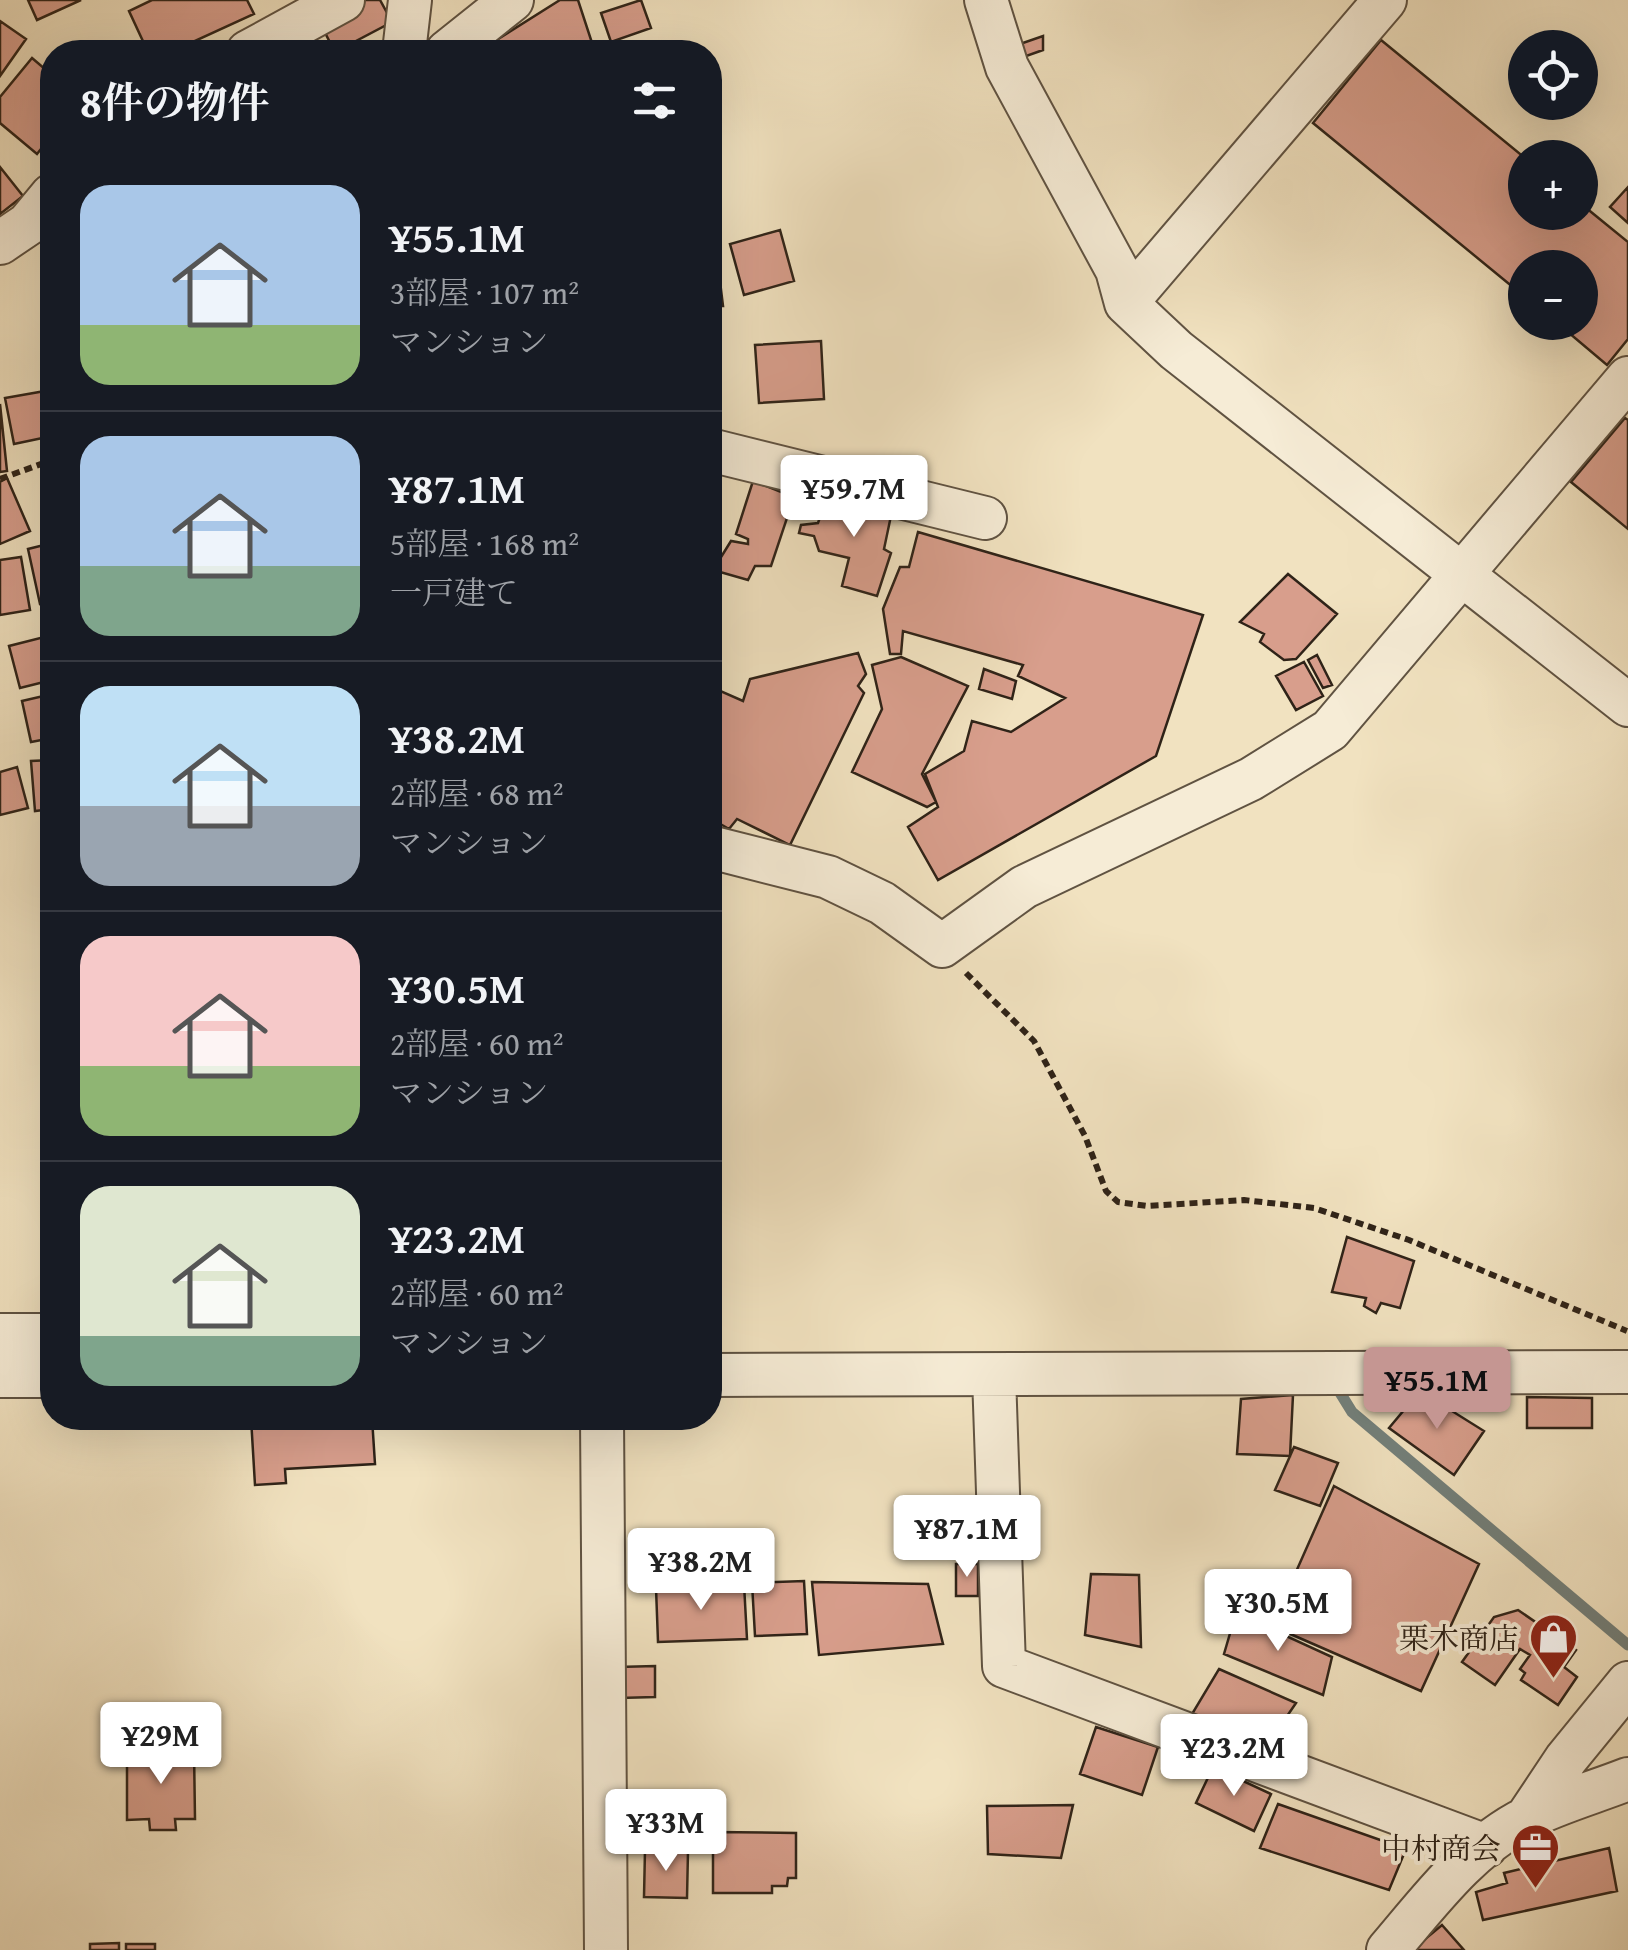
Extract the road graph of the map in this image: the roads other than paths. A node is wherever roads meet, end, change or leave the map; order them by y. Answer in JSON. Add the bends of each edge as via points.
{"nodes":[{"id":1,"x":343,"y":0,"type":"edge"},
{"id":2,"x":410,"y":0,"type":"edge"},
{"id":3,"x":512,"y":0,"type":"edge"},
{"id":4,"x":986,"y":0,"type":"edge"},
{"id":5,"x":1386,"y":0,"type":"edge"},
{"id":6,"x":270,"y":40,"type":"edge"},
{"id":7,"x":405,"y":40,"type":"edge"},
{"id":8,"x":462,"y":40,"type":"edge"},
{"id":9,"x":40,"y":210,"type":"edge"},
{"id":10,"x":0,"y":243,"type":"edge"},
{"id":11,"x":1126,"y":303,"type":"junction"},
{"id":12,"x":1628,"y":378,"type":"edge"},
{"id":13,"x":722,"y":453,"type":"edge"},
{"id":14,"x":986,"y":518,"type":"dead end"},
{"id":15,"x":1465,"y":574,"type":"junction"},
{"id":16,"x":1628,"y":705,"type":"edge"},
{"id":17,"x":722,"y":850,"type":"edge"},
{"id":18,"x":0,"y":1335,"type":"edge"},
{"id":19,"x":40,"y":1335,"type":"edge"},
{"id":20,"x":1628,"y":1372,"type":"edge"},
{"id":21,"x":722,"y":1374,"type":"edge"},
{"id":22,"x":0,"y":1376,"type":"edge"},
{"id":23,"x":40,"y":1376,"type":"edge"},
{"id":24,"x":994,"y":1376,"type":"junction"},
{"id":25,"x":602,"y":1430,"type":"edge"},
{"id":26,"x":1628,"y":1683,"type":"edge"},
{"id":27,"x":1628,"y":1779,"type":"edge"},
{"id":28,"x":1526,"y":1819,"type":"junction"},
{"id":29,"x":1486,"y":1846,"type":"junction"},
{"id":30,"x":606,"y":1950,"type":"edge"},
{"id":31,"x":1388,"y":1950,"type":"edge"}],
"edges":[{"from":1,"to":6,"type":"street"},
{"from":2,"to":7,"type":"street"},
{"from":3,"to":8,"type":"street"},
{"from":4,"to":11,"type":"street","via":[[1007,67],[1117,270]]},
{"from":5,"to":11,"type":"street"},
{"from":9,"to":10,"type":"street"},
{"from":11,"to":15,"type":"street","via":[[1176,350]]},
{"from":12,"to":15,"type":"street"},
{"from":13,"to":14,"type":"street"},
{"from":15,"to":16,"type":"street"},
{"from":15,"to":17,"type":"street","via":[[1330,730],[1251,779],[1024,887],[942,946],[828,877]]},
{"from":18,"to":19,"type":"street"},
{"from":20,"to":24,"type":"street"},
{"from":21,"to":24,"type":"street"},
{"from":22,"to":23,"type":"street"},
{"from":24,"to":29,"type":"street","via":[[1004,1666]]},
{"from":25,"to":30,"type":"street"},
{"from":26,"to":28,"type":"street"},
{"from":27,"to":28,"type":"street"},
{"from":28,"to":29,"type":"street"},
{"from":29,"to":31,"type":"street"}]}
